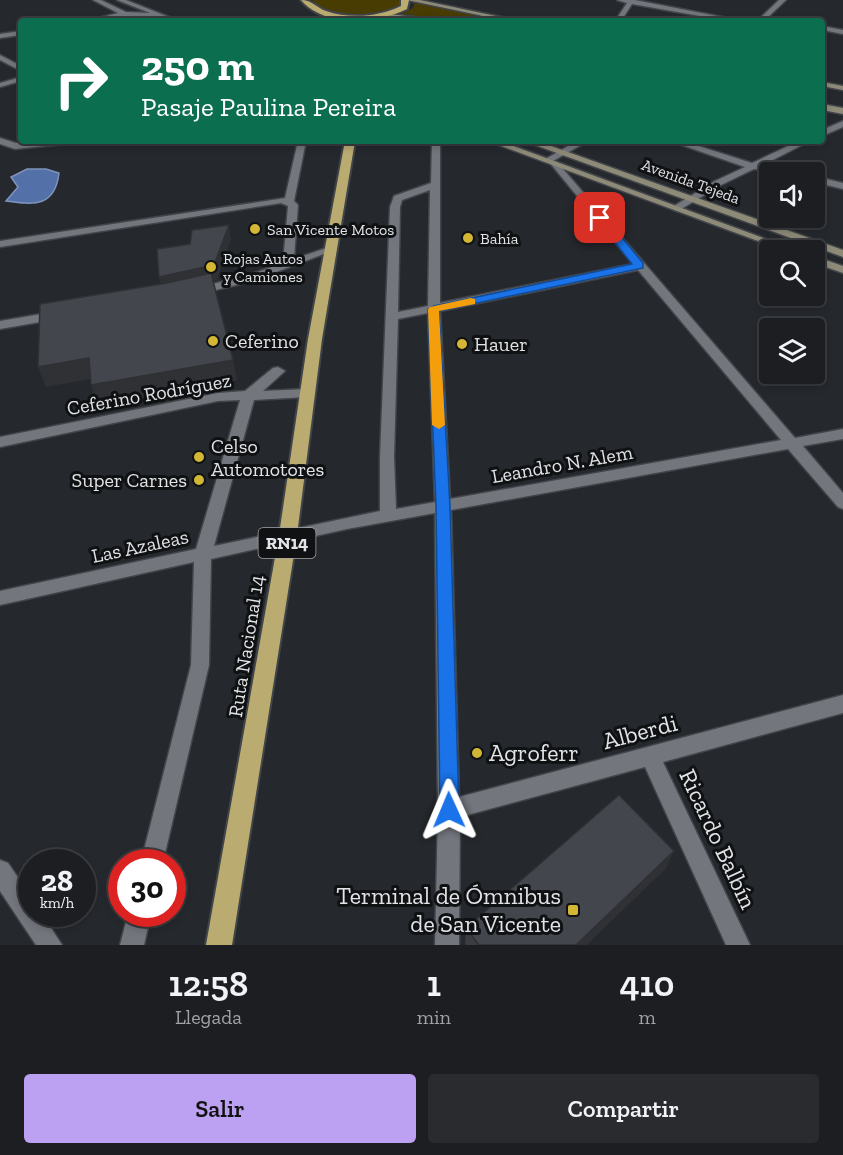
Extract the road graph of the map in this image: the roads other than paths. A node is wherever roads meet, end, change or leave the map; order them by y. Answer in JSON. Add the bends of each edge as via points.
{"nodes":[{"id":1,"x":96,"y":0,"type":"edge"},
{"id":2,"x":120,"y":0,"type":"edge"},
{"id":3,"x":305,"y":0,"type":"edge"},
{"id":4,"x":405,"y":0,"type":"edge"},
{"id":5,"x":410,"y":0,"type":"edge"},
{"id":6,"x":620,"y":0,"type":"edge"},
{"id":7,"x":783,"y":0,"type":"edge"},
{"id":8,"x":631,"y":1,"type":"edge"},
{"id":9,"x":125,"y":14,"type":"junction"},
{"id":10,"x":391,"y":15,"type":"junction"},
{"id":11,"x":486,"y":15,"type":"junction"},
{"id":12,"x":161,"y":16,"type":"junction"},
{"id":13,"x":105,"y":18,"type":"edge"},
{"id":14,"x":165,"y":18,"type":"edge"},
{"id":15,"x":324,"y":18,"type":"edge"},
{"id":16,"x":382,"y":18,"type":"edge"},
{"id":17,"x":402,"y":18,"type":"edge"},
{"id":18,"x":480,"y":18,"type":"edge"},
{"id":19,"x":502,"y":18,"type":"edge"},
{"id":20,"x":620,"y":18,"type":"edge"},
{"id":21,"x":724,"y":18,"type":"edge"},
{"id":22,"x":763,"y":18,"type":"edge"},
{"id":23,"x":825,"y":29,"type":"edge"},
{"id":24,"x":843,"y":32,"type":"edge"},
{"id":25,"x":18,"y":33,"type":"edge"},
{"id":26,"x":0,"y":36,"type":"edge"},
{"id":27,"x":18,"y":56,"type":"edge"},
{"id":28,"x":2,"y":59,"type":"edge"},
{"id":29,"x":18,"y":67,"type":"edge"},
{"id":30,"x":18,"y":80,"type":"edge"},
{"id":31,"x":0,"y":85,"type":"edge"},
{"id":32,"x":825,"y":85,"type":"edge"},
{"id":33,"x":843,"y":88,"type":"edge"},
{"id":34,"x":825,"y":108,"type":"edge"},
{"id":35,"x":843,"y":111,"type":"edge"},
{"id":36,"x":843,"y":124,"type":"edge"},
{"id":37,"x":825,"y":132,"type":"edge"},
{"id":38,"x":0,"y":141,"type":"edge"},
{"id":39,"x":29,"y":144,"type":"edge"},
{"id":40,"x":301,"y":144,"type":"edge"},
{"id":41,"x":350,"y":144,"type":"edge"},
{"id":42,"x":436,"y":144,"type":"edge"},
{"id":43,"x":502,"y":144,"type":"edge"},
{"id":44,"x":532,"y":144,"type":"edge"},
{"id":45,"x":579,"y":144,"type":"edge"},
{"id":46,"x":683,"y":144,"type":"edge"},
{"id":47,"x":800,"y":144,"type":"edge"},
{"id":48,"x":554,"y":159,"type":"junction"},
{"id":49,"x":752,"y":166,"type":"junction"},
{"id":50,"x":759,"y":167,"type":"edge"},
{"id":51,"x":825,"y":182,"type":"edge"},
{"id":52,"x":435,"y":185,"type":"junction"},
{"id":53,"x":843,"y":186,"type":"edge"},
{"id":54,"x":693,"y":199,"type":"junction"},
{"id":55,"x":289,"y":201,"type":"junction"},
{"id":56,"x":678,"y":208,"type":"junction"},
{"id":57,"x":764,"y":240,"type":"edge"},
{"id":58,"x":0,"y":244,"type":"edge"},
{"id":59,"x":332,"y":249,"type":"junction"},
{"id":60,"x":843,"y":254,"type":"edge"},
{"id":61,"x":825,"y":263,"type":"edge"},
{"id":62,"x":288,"y":266,"type":"junction"},
{"id":63,"x":639,"y":266,"type":"junction"},
{"id":64,"x":843,"y":270,"type":"edge"},
{"id":65,"x":249,"y":279,"type":"junction"},
{"id":66,"x":265,"y":285,"type":"dead end"},
{"id":67,"x":182,"y":293,"type":"edge"},
{"id":68,"x":434,"y":309,"type":"junction"},
{"id":69,"x":69,"y":313,"type":"edge"},
{"id":70,"x":391,"y":317,"type":"junction"},
{"id":71,"x":0,"y":325,"type":"edge"},
{"id":72,"x":278,"y":371,"type":"dead end"},
{"id":73,"x":306,"y":393,"type":"junction"},
{"id":74,"x":248,"y":396,"type":"junction"},
{"id":75,"x":843,"y":434,"type":"edge"},
{"id":76,"x":0,"y":442,"type":"edge"},
{"id":77,"x":793,"y":444,"type":"junction"},
{"id":78,"x":843,"y":503,"type":"edge"},
{"id":79,"x":443,"y":506,"type":"junction"},
{"id":80,"x":388,"y":516,"type":"junction"},
{"id":81,"x":288,"y":535,"type":"junction"},
{"id":82,"x":203,"y":554,"type":"junction"},
{"id":83,"x":0,"y":598,"type":"edge"},
{"id":84,"x":843,"y":704,"type":"edge"},
{"id":85,"x":650,"y":756,"type":"junction"},
{"id":86,"x":449,"y":810,"type":"junction"},
{"id":87,"x":155,"y":849,"type":"edge"},
{"id":88,"x":0,"y":871,"type":"edge"},
{"id":89,"x":137,"y":927,"type":"edge"},
{"id":90,"x":50,"y":945,"type":"edge"},
{"id":91,"x":132,"y":945,"type":"edge"},
{"id":92,"x":219,"y":945,"type":"edge"},
{"id":93,"x":447,"y":945,"type":"edge"},
{"id":94,"x":738,"y":945,"type":"edge"}],
"edges":[{"from":1,"to":9,"type":"street"},
{"from":2,"to":12,"type":"street"},
{"from":3,"to":15,"type":"highway"},
{"from":4,"to":10,"type":"highway","via":[[404,7]]},
{"from":5,"to":11,"type":"main road"},
{"from":6,"to":8,"type":"street"},
{"from":7,"to":22,"type":"street"},
{"from":8,"to":20,"type":"street"},
{"from":8,"to":21,"type":"street"},
{"from":9,"to":12,"type":"street"},
{"from":9,"to":13,"type":"street"},
{"from":10,"to":16,"type":"highway"},
{"from":10,"to":17,"type":"main road"},
{"from":11,"to":18,"type":"street"},
{"from":11,"to":19,"type":"main road"},
{"from":12,"to":14,"type":"street"},
{"from":23,"to":24,"type":"street"},
{"from":25,"to":26,"type":"street"},
{"from":27,"to":28,"type":"street"},
{"from":28,"to":29,"type":"street"},
{"from":30,"to":31,"type":"street"},
{"from":32,"to":33,"type":"main road"},
{"from":34,"to":35,"type":"main road"},
{"from":36,"to":37,"type":"street"},
{"from":38,"to":39,"type":"street","via":[[15,146]]},
{"from":40,"to":55,"type":"street"},
{"from":41,"to":59,"type":"highway","name":"Ruta Nacional 14","number":"RN14"},
{"from":42,"to":52,"type":"street"},
{"from":43,"to":48,"type":"main road","name":"Avenida Tejeda"},
{"from":44,"to":48,"type":"main road","name":"Avenida Tejeda"},
{"from":45,"to":48,"type":"street"},
{"from":46,"to":49,"type":"street"},
{"from":47,"to":49,"type":"street"},
{"from":48,"to":54,"type":"main road","name":"Avenida Tejeda"},
{"from":48,"to":56,"type":"main road","name":"Avenida Tejeda"},
{"from":48,"to":63,"type":"street"},
{"from":49,"to":50,"type":"street"},
{"from":49,"to":54,"type":"street"},
{"from":51,"to":53,"type":"street"},
{"from":52,"to":68,"type":"street"},
{"from":52,"to":70,"type":"street","via":[[398,198],[395,207]]},
{"from":54,"to":56,"type":"street"},
{"from":54,"to":60,"type":"main road","name":"Avenida Tejeda"},
{"from":55,"to":58,"type":"street"},
{"from":55,"to":62,"type":"street","via":[[292,205]]},
{"from":56,"to":57,"type":"main road","name":"Avenida Tejeda"},
{"from":59,"to":62,"type":"street"},
{"from":59,"to":73,"type":"highway","name":"Ruta Nacional 14","number":"RN14"},
{"from":61,"to":64,"type":"main road"},
{"from":62,"to":65,"type":"street"},
{"from":63,"to":68,"type":"street"},
{"from":63,"to":77,"type":"street"},
{"from":65,"to":66,"type":"street"},
{"from":65,"to":67,"type":"street"},
{"from":68,"to":70,"type":"street"},
{"from":68,"to":79,"type":"street"},
{"from":69,"to":71,"type":"street"},
{"from":70,"to":80,"type":"street"},
{"from":72,"to":74,"type":"street"},
{"from":73,"to":74,"type":"street","name":"Ceferino Rodríguez"},
{"from":73,"to":81,"type":"highway","name":"Ruta Nacional 14","number":"RN14"},
{"from":74,"to":76,"type":"street","name":"Ceferino Rodríguez","via":[[218,397]]},
{"from":74,"to":82,"type":"street"},
{"from":75,"to":77,"type":"street","name":"Leandro N. Alem"},
{"from":77,"to":78,"type":"street"},
{"from":77,"to":79,"type":"street","name":"Leandro N. Alem"},
{"from":79,"to":80,"type":"street","name":"Leandro N. Alem"},
{"from":79,"to":86,"type":"street"},
{"from":80,"to":81,"type":"street","name":"Leandro N. Alem"},
{"from":81,"to":82,"type":"street","name":"Las Azaleas"},
{"from":81,"to":92,"type":"highway","name":"Ruta Nacional 14","number":"RN14"},
{"from":82,"to":83,"type":"street","name":"Las Azaleas"},
{"from":82,"to":87,"type":"street","via":[[200,665]]},
{"from":84,"to":85,"type":"street","name":"Alberdi"},
{"from":85,"to":86,"type":"street","name":"Alberdi"},
{"from":85,"to":94,"type":"street","name":"Ricardo Balbín"},
{"from":86,"to":93,"type":"street"},
{"from":88,"to":90,"type":"street"},
{"from":89,"to":91,"type":"street"}]}
